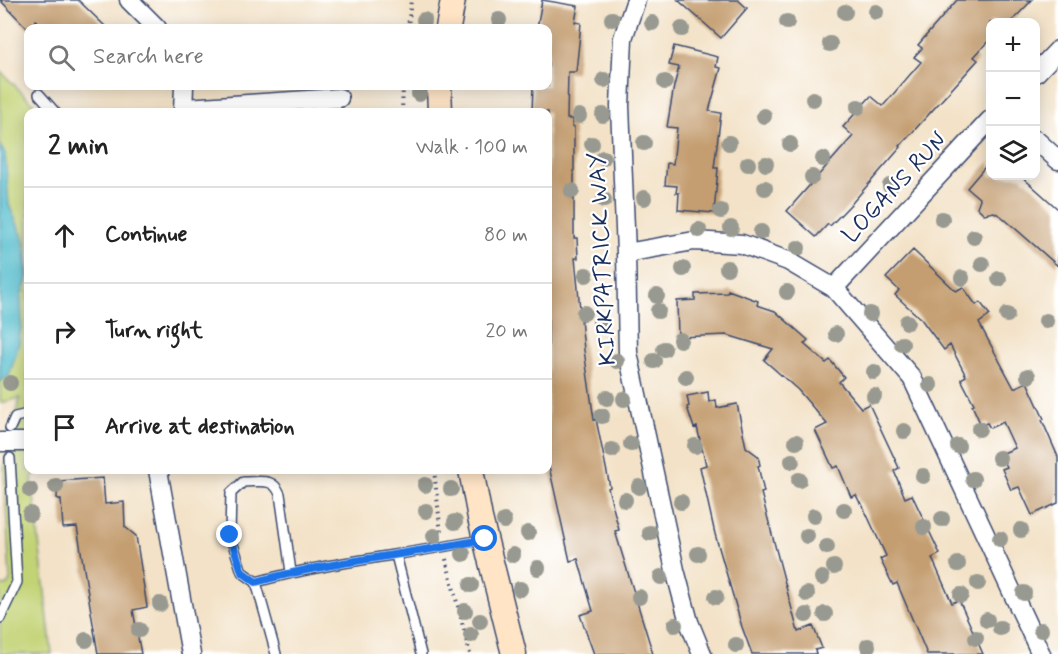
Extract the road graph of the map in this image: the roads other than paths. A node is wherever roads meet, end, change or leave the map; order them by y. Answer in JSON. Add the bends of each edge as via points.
{"nodes":[{"id":1,"x":129,"y":0,"type":"edge"},
{"id":2,"x":453,"y":0,"type":"edge"},
{"id":3,"x":636,"y":0,"type":"edge"},
{"id":4,"x":153,"y":24,"type":"edge"},
{"id":5,"x":449,"y":24,"type":"edge"},
{"id":6,"x":1058,"y":50,"type":"edge"},
{"id":7,"x":1036,"y":72,"type":"edge"},
{"id":8,"x":184,"y":90,"type":"edge"},
{"id":9,"x":439,"y":90,"type":"edge"},
{"id":10,"x":39,"y":93,"type":"dead end"},
{"id":11,"x":339,"y":98,"type":"dead end"},
{"id":12,"x":52,"y":108,"type":"edge"},
{"id":13,"x":184,"y":108,"type":"edge"},
{"id":14,"x":210,"y":108,"type":"edge"},
{"id":15,"x":440,"y":108,"type":"edge"},
{"id":16,"x":986,"y":124,"type":"edge"},
{"id":17,"x":1040,"y":144,"type":"edge"},
{"id":18,"x":1058,"y":159,"type":"edge"},
{"id":19,"x":626,"y":253,"type":"junction"},
{"id":20,"x":834,"y":288,"type":"junction"},
{"id":21,"x":24,"y":415,"type":"edge"},
{"id":22,"x":24,"y":442,"type":"edge"},
{"id":23,"x":7,"y":443,"type":"edge"},
{"id":24,"x":159,"y":474,"type":"edge"},
{"id":25,"x":472,"y":474,"type":"edge"},
{"id":26,"x":485,"y":539,"type":"junction"},
{"id":27,"x":396,"y":555,"type":"junction"},
{"id":28,"x":291,"y":572,"type":"junction"},
{"id":29,"x":256,"y":582,"type":"junction"},
{"id":30,"x":0,"y":618,"type":"edge"},
{"id":31,"x":191,"y":654,"type":"edge"},
{"id":32,"x":276,"y":654,"type":"edge"},
{"id":33,"x":421,"y":654,"type":"edge"},
{"id":34,"x":514,"y":654,"type":"edge"},
{"id":35,"x":702,"y":654,"type":"edge"},
{"id":36,"x":1041,"y":654,"type":"edge"}],
"edges":[{"from":1,"to":4,"type":"street"},
{"from":2,"to":5,"type":"street"},
{"from":3,"to":19,"type":"street","name":"KIRKPATRICK WAY","via":[[623,38],[620,106]]},
{"from":6,"to":7,"type":"street"},
{"from":8,"to":13,"type":"street"},
{"from":9,"to":15,"type":"street"},
{"from":10,"to":12,"type":"lane"},
{"from":11,"to":14,"type":"street"},
{"from":16,"to":20,"type":"street","name":"LOGANS RUN"},
{"from":17,"to":18,"type":"street"},
{"from":19,"to":20,"type":"street","via":[[694,241],[742,244],[788,261]]},
{"from":19,"to":35,"type":"street","name":"KIRKPATRICK WAY","via":[[628,353],[675,570]]},
{"from":20,"to":36,"type":"street","via":[[912,378]]},
{"from":21,"to":23,"type":"lane","via":[[15,417]]},
{"from":22,"to":23,"type":"street"},
{"from":23,"to":30,"type":"lane","via":[[17,582]]},
{"from":24,"to":31,"type":"street"},
{"from":25,"to":26,"type":"street"},
{"from":26,"to":27,"type":"lane"},
{"from":26,"to":34,"type":"street"},
{"from":27,"to":28,"type":"lane"},
{"from":27,"to":33,"type":"lane"},
{"from":28,"to":29,"type":"lane"},
{"from":28,"to":29,"type":"lane","via":[[276,486],[271,482],[243,482],[231,494],[230,535],[242,572]]},
{"from":29,"to":32,"type":"lane"}]}
